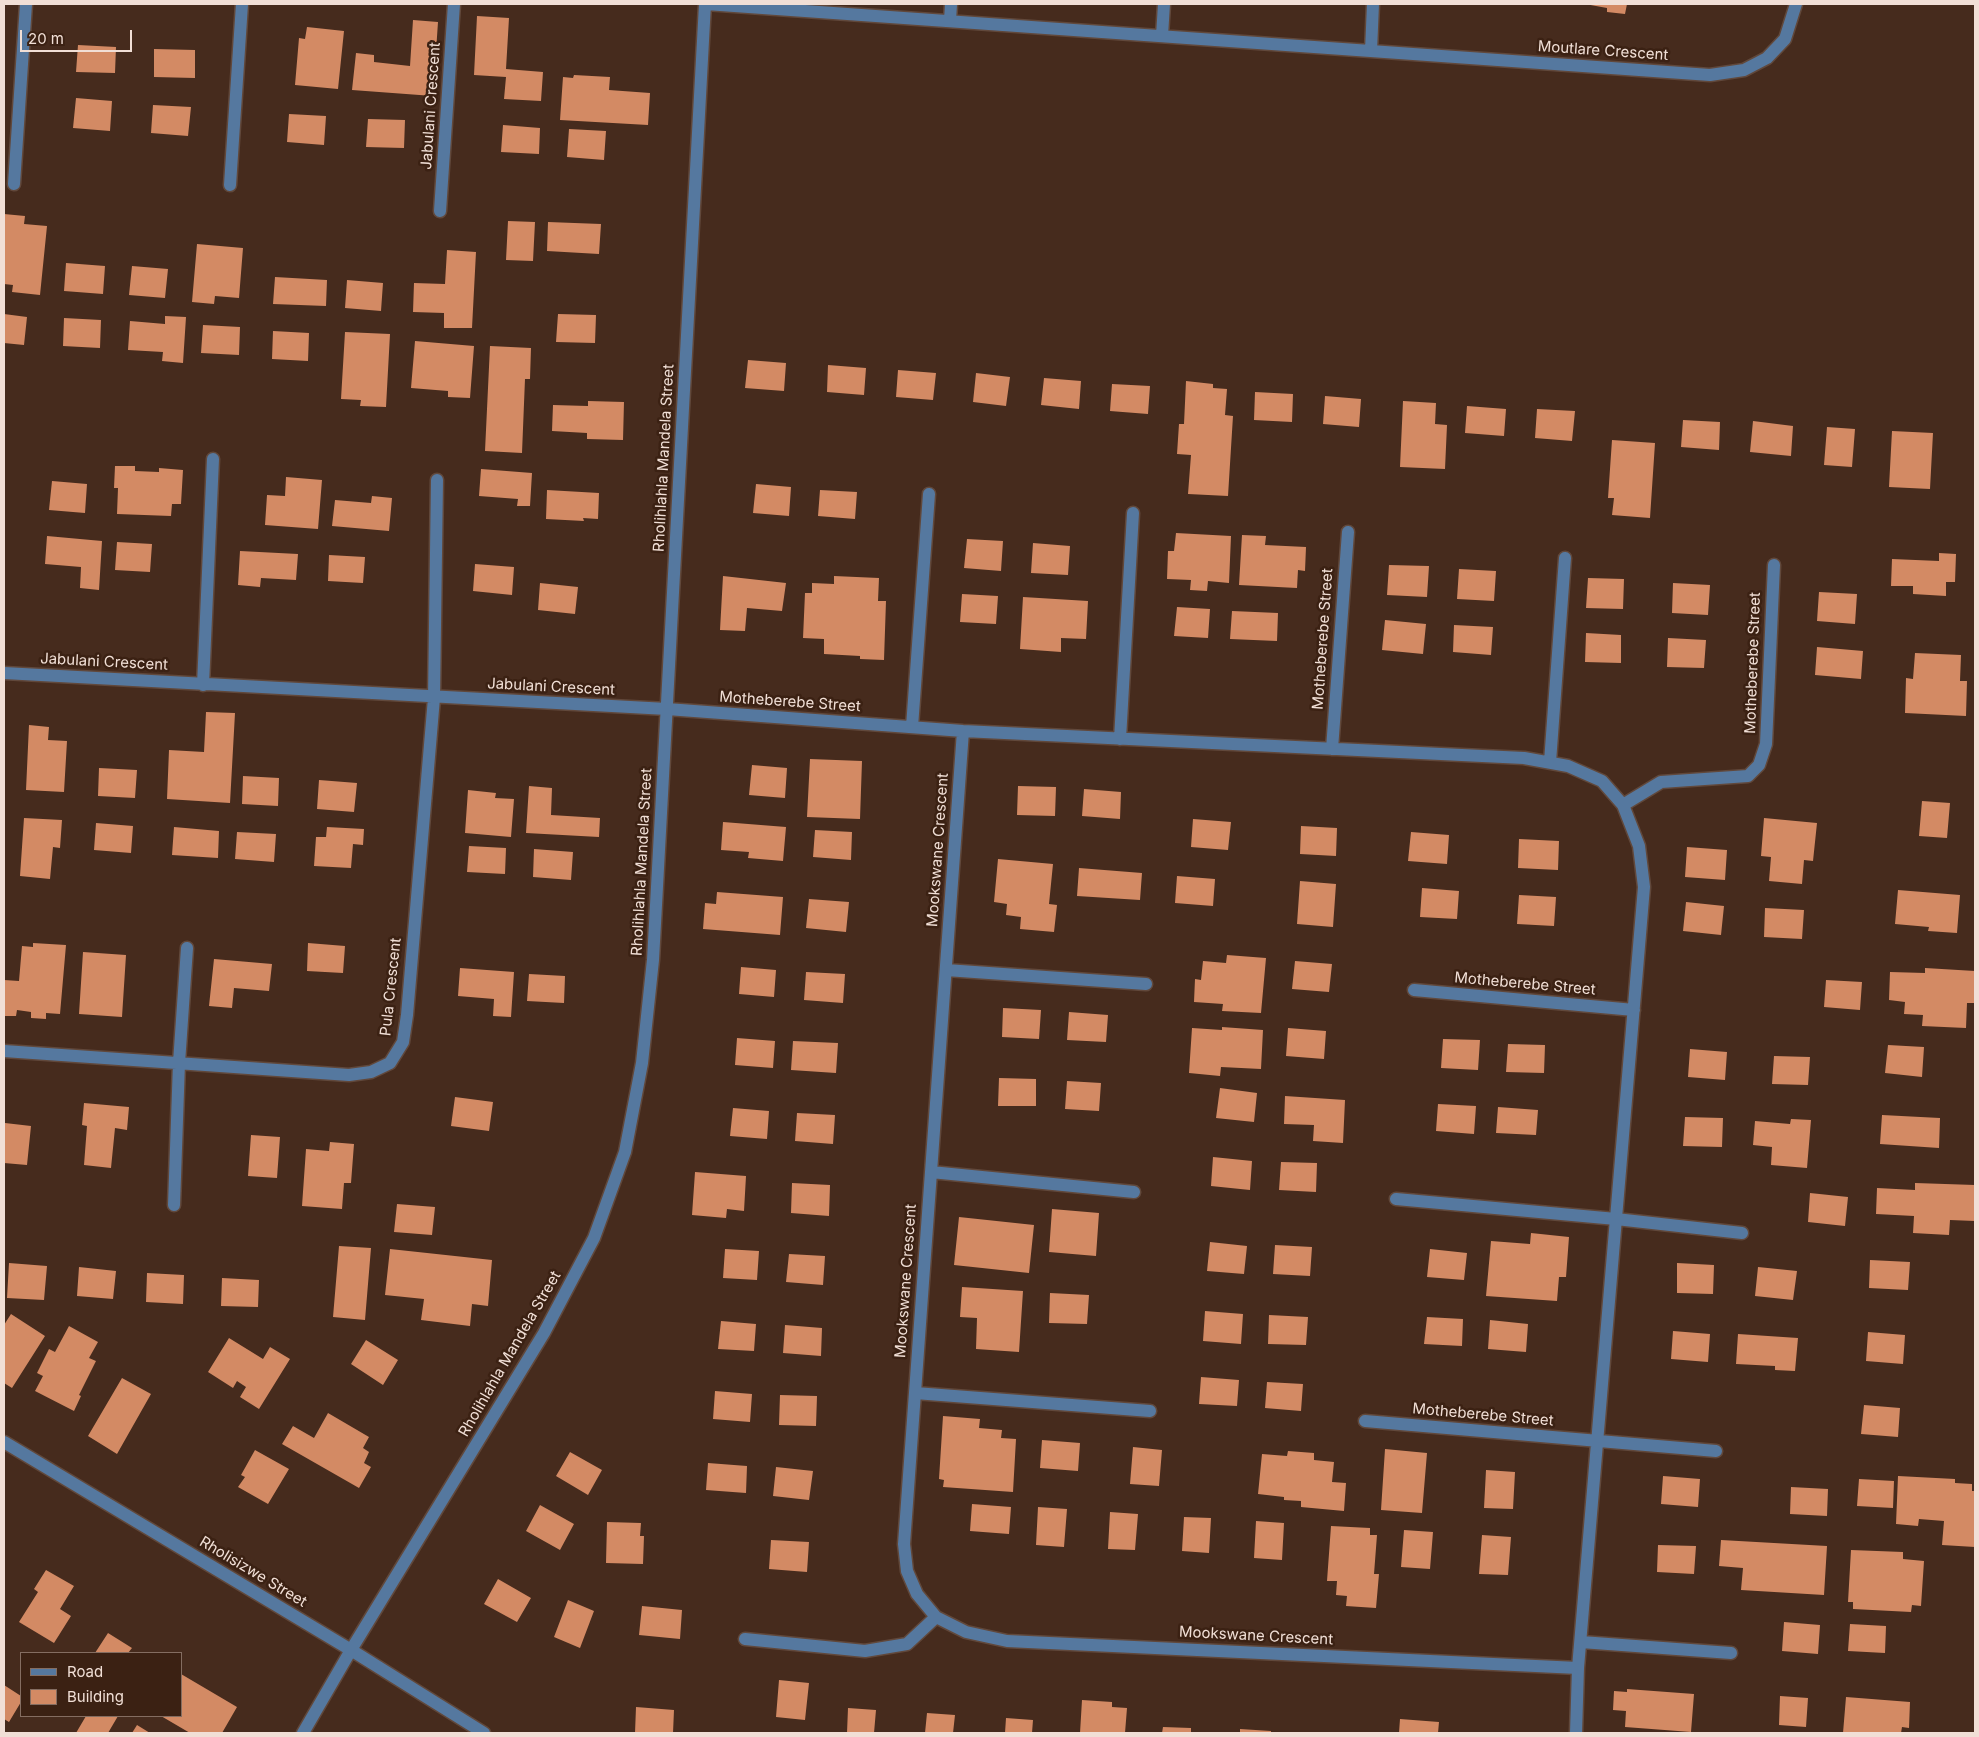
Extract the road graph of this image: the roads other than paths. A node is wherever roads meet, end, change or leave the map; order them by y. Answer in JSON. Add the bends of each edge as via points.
{"nodes":[{"id":1,"x":26,"y":4,"type":"edge"},
{"id":2,"x":242,"y":4,"type":"edge"},
{"id":3,"x":454,"y":4,"type":"edge"},
{"id":4,"x":706,"y":4,"type":"edge"},
{"id":5,"x":951,"y":4,"type":"edge"},
{"id":6,"x":1164,"y":4,"type":"edge"},
{"id":7,"x":1373,"y":4,"type":"edge"},
{"id":8,"x":1796,"y":4,"type":"edge"},
{"id":9,"x":950,"y":21,"type":"junction"},
{"id":10,"x":1162,"y":36,"type":"junction"},
{"id":11,"x":1371,"y":51,"type":"junction"},
{"id":12,"x":14,"y":184,"type":"dead end"},
{"id":13,"x":230,"y":185,"type":"dead end"},
{"id":14,"x":440,"y":211,"type":"dead end"},
{"id":15,"x":213,"y":459,"type":"dead end"},
{"id":16,"x":437,"y":480,"type":"dead end"},
{"id":17,"x":929,"y":494,"type":"dead end"},
{"id":18,"x":1133,"y":514,"type":"dead end"},
{"id":19,"x":1348,"y":532,"type":"dead end"},
{"id":20,"x":1565,"y":558,"type":"dead end"},
{"id":21,"x":1774,"y":565,"type":"dead end"},
{"id":22,"x":4,"y":673,"type":"edge"},
{"id":23,"x":203,"y":684,"type":"junction"},
{"id":24,"x":434,"y":698,"type":"junction"},
{"id":25,"x":667,"y":709,"type":"junction"},
{"id":26,"x":912,"y":728,"type":"junction"},
{"id":27,"x":964,"y":731,"type":"junction"},
{"id":28,"x":1120,"y":739,"type":"junction"},
{"id":29,"x":1332,"y":748,"type":"junction"},
{"id":30,"x":1550,"y":762,"type":"junction"},
{"id":31,"x":1623,"y":805,"type":"junction"},
{"id":32,"x":187,"y":948,"type":"dead end"},
{"id":33,"x":946,"y":970,"type":"junction"},
{"id":34,"x":1146,"y":984,"type":"dead end"},
{"id":35,"x":1414,"y":990,"type":"dead end"},
{"id":36,"x":1634,"y":1010,"type":"junction"},
{"id":37,"x":4,"y":1051,"type":"edge"},
{"id":38,"x":179,"y":1063,"type":"junction"},
{"id":39,"x":931,"y":1172,"type":"junction"},
{"id":40,"x":1134,"y":1192,"type":"dead end"},
{"id":41,"x":1396,"y":1200,"type":"dead end"},
{"id":42,"x":174,"y":1205,"type":"dead end"},
{"id":43,"x":1616,"y":1218,"type":"junction"},
{"id":44,"x":1742,"y":1233,"type":"dead end"},
{"id":45,"x":915,"y":1393,"type":"junction"},
{"id":46,"x":1150,"y":1410,"type":"dead end"},
{"id":47,"x":1365,"y":1421,"type":"dead end"},
{"id":48,"x":4,"y":1442,"type":"edge"},
{"id":49,"x":1597,"y":1442,"type":"junction"},
{"id":50,"x":1716,"y":1451,"type":"dead end"},
{"id":51,"x":936,"y":1617,"type":"junction"},
{"id":52,"x":745,"y":1639,"type":"dead end"},
{"id":53,"x":1581,"y":1642,"type":"junction"},
{"id":54,"x":351,"y":1650,"type":"junction"},
{"id":55,"x":1730,"y":1653,"type":"dead end"},
{"id":56,"x":1578,"y":1668,"type":"junction"},
{"id":57,"x":303,"y":1733,"type":"edge"},
{"id":58,"x":484,"y":1733,"type":"edge"},
{"id":59,"x":1576,"y":1733,"type":"edge"}],
"edges":[{"from":1,"to":12,"type":"street"},
{"from":2,"to":13,"type":"street"},
{"from":3,"to":14,"type":"street","name":"Jabulani Crescent"},
{"from":4,"to":9,"type":"street","name":"Moutlare Crescent"},
{"from":4,"to":25,"type":"street","name":"Rholihlahla Mandela Street"},
{"from":5,"to":9,"type":"street"},
{"from":6,"to":10,"type":"street"},
{"from":7,"to":11,"type":"street"},
{"from":8,"to":11,"type":"street","name":"Moutlare Crescent","via":[[1785,39],[1767,58],[1744,70],[1710,75]]},
{"from":9,"to":10,"type":"street","name":"Moutlare Crescent"},
{"from":10,"to":11,"type":"street","name":"Moutlare Crescent"},
{"from":15,"to":23,"type":"street"},
{"from":16,"to":24,"type":"street"},
{"from":17,"to":26,"type":"street"},
{"from":18,"to":28,"type":"street"},
{"from":19,"to":29,"type":"street","name":"Motheberebe Street"},
{"from":20,"to":30,"type":"street"},
{"from":21,"to":31,"type":"street","name":"Motheberebe Street","via":[[1766,744],[1759,765],[1748,776],[1661,782]]},
{"from":22,"to":23,"type":"street","name":"Jabulani Crescent"},
{"from":23,"to":24,"type":"street","name":"Jabulani Crescent"},
{"from":24,"to":25,"type":"street","name":"Jabulani Crescent"},
{"from":24,"to":38,"type":"street","name":"Pula Crescent","via":[[407,1015],[403,1042],[390,1063],[371,1072],[349,1075]]},
{"from":25,"to":26,"type":"street","name":"Motheberebe Street"},
{"from":25,"to":54,"type":"street","name":"Rholihlahla Mandela Street","via":[[652,969],[642,1063],[625,1152],[594,1238],[544,1333]]},
{"from":26,"to":27,"type":"street","name":"Motheberebe Street"},
{"from":27,"to":28,"type":"street","name":"Motheberebe Street"},
{"from":27,"to":33,"type":"street","name":"Mookswane Crescent"},
{"from":28,"to":29,"type":"street","name":"Motheberebe Street"},
{"from":29,"to":30,"type":"street","name":"Motheberebe Street"},
{"from":30,"to":31,"type":"street","name":"Motheberebe Street","via":[[1602,781]]},
{"from":31,"to":36,"type":"street","name":"Motheberebe Street","via":[[1639,846],[1644,887]]},
{"from":32,"to":38,"type":"street"},
{"from":33,"to":34,"type":"street"},
{"from":33,"to":39,"type":"street","name":"Mookswane Crescent"},
{"from":35,"to":36,"type":"street","name":"Motheberebe Street"},
{"from":36,"to":43,"type":"street","name":"Motheberebe Street"},
{"from":37,"to":38,"type":"street","name":"Pula Crescent"},
{"from":38,"to":42,"type":"street"},
{"from":39,"to":40,"type":"street"},
{"from":39,"to":45,"type":"street","name":"Mookswane Crescent"},
{"from":41,"to":43,"type":"street"},
{"from":43,"to":44,"type":"street"},
{"from":43,"to":49,"type":"street","name":"Motheberebe Street"},
{"from":45,"to":46,"type":"street"},
{"from":45,"to":51,"type":"street","name":"Mookswane Crescent","via":[[904,1544],[907,1571],[917,1594]]},
{"from":47,"to":49,"type":"street","name":"Motheberebe Street"},
{"from":48,"to":54,"type":"street","name":"Rholisizwe Street"},
{"from":49,"to":50,"type":"street","name":"Motheberebe Street"},
{"from":49,"to":53,"type":"street","name":"Motheberebe Street"},
{"from":51,"to":52,"type":"street","via":[[907,1644],[865,1651]]},
{"from":51,"to":56,"type":"street","name":"Mookswane Crescent","via":[[966,1632],[1008,1641]]},
{"from":53,"to":55,"type":"street"},
{"from":53,"to":56,"type":"street","name":"Motheberebe Street"},
{"from":54,"to":57,"type":"street","name":"Rholihlahla Mandela Street"},
{"from":54,"to":58,"type":"street","name":"Rholisizwe Street"},
{"from":56,"to":59,"type":"street","name":"Motheberebe Street"}]}
